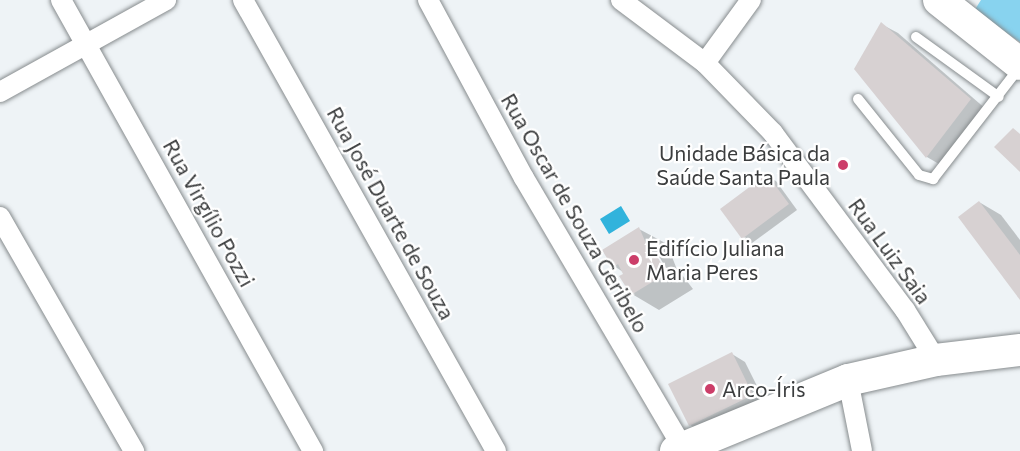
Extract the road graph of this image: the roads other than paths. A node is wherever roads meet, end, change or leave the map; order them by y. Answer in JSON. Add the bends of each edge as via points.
{"nodes":[{"id":1,"x":61,"y":0,"type":"edge"},
{"id":2,"x":166,"y":0,"type":"edge"},
{"id":3,"x":243,"y":0,"type":"edge"},
{"id":4,"x":428,"y":0,"type":"edge"},
{"id":5,"x":621,"y":0,"type":"edge"},
{"id":6,"x":751,"y":0,"type":"edge"},
{"id":7,"x":939,"y":0,"type":"edge"},
{"id":8,"x":916,"y":37,"type":"dead end"},
{"id":9,"x":87,"y":46,"type":"junction"},
{"id":10,"x":705,"y":63,"type":"junction"},
{"id":11,"x":1020,"y":65,"type":"edge"},
{"id":12,"x":0,"y":92,"type":"edge"},
{"id":13,"x":999,"y":97,"type":"junction"},
{"id":14,"x":858,"y":99,"type":"dead end"},
{"id":15,"x":0,"y":217,"type":"edge"},
{"id":16,"x":1020,"y":350,"type":"edge"},
{"id":17,"x":936,"y":360,"type":"junction"},
{"id":18,"x":848,"y":380,"type":"junction"},
{"id":19,"x":680,"y":449,"type":"edge"},
{"id":20,"x":134,"y":451,"type":"edge"},
{"id":21,"x":314,"y":451,"type":"edge"},
{"id":22,"x":496,"y":451,"type":"edge"},
{"id":23,"x":862,"y":451,"type":"edge"}],
"edges":[{"from":1,"to":9,"type":"street","name":"Rua Virgílio Pozzi"},
{"from":2,"to":9,"type":"street"},
{"from":3,"to":22,"type":"street","name":"Rua José Duarte de Souza"},
{"from":4,"to":19,"type":"street","name":"Rua Oscar de Souza Geribelo","via":[[524,178]]},
{"from":5,"to":10,"type":"street","name":"Rua Luiz Saia"},
{"from":6,"to":10,"type":"street"},
{"from":7,"to":11,"type":"main road"},
{"from":8,"to":13,"type":"lane"},
{"from":9,"to":12,"type":"street"},
{"from":9,"to":21,"type":"street","name":"Rua Virgílio Pozzi"},
{"from":10,"to":17,"type":"street","name":"Rua Luiz Saia","via":[[773,133],[905,310]]},
{"from":11,"to":13,"type":"lane"},
{"from":13,"to":14,"type":"lane","via":[[933,179],[919,175]]},
{"from":15,"to":20,"type":"street"},
{"from":16,"to":17,"type":"main road"},
{"from":17,"to":18,"type":"main road"},
{"from":18,"to":19,"type":"main road"},
{"from":18,"to":23,"type":"street"}]}
